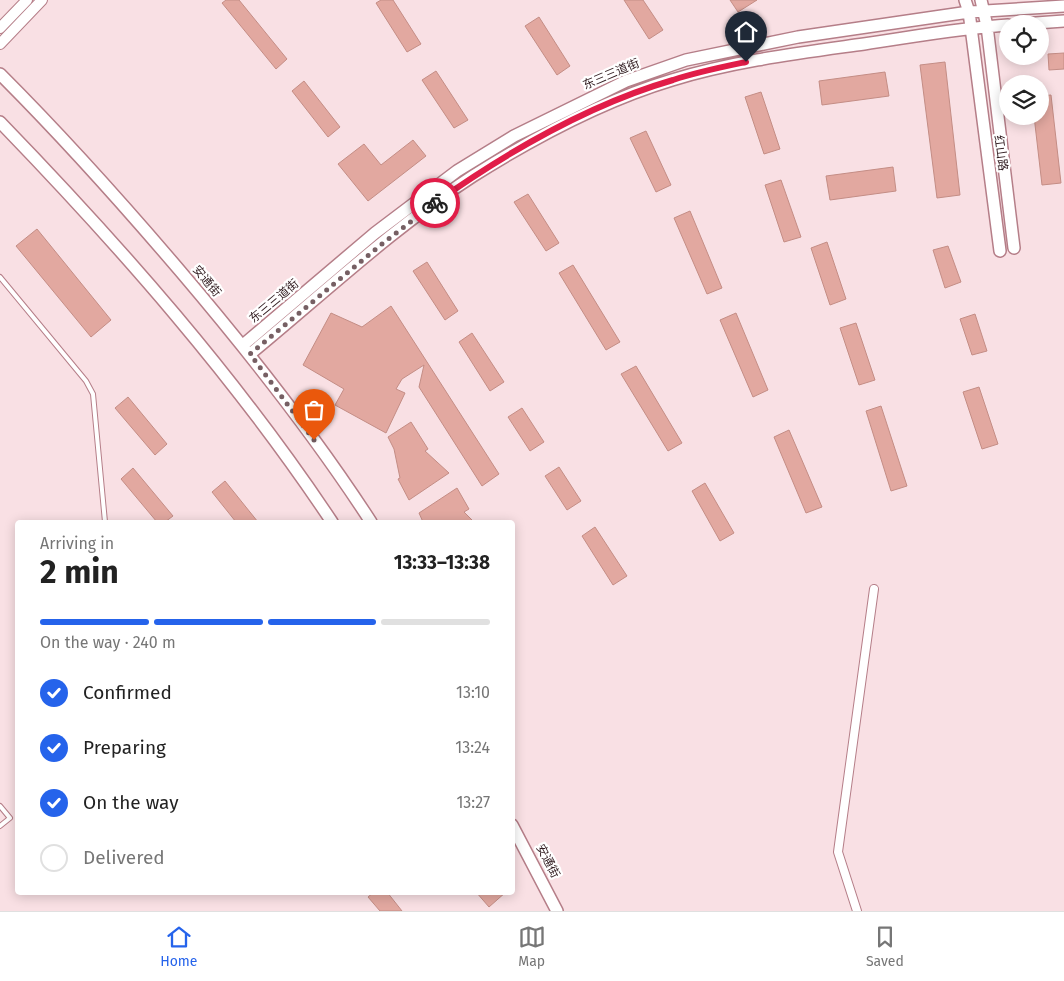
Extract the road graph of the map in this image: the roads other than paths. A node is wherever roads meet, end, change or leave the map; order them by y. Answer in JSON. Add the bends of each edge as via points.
{"nodes":[{"id":1,"x":27,"y":0,"type":"edge"},
{"id":2,"x":42,"y":0,"type":"edge"},
{"id":3,"x":965,"y":0,"type":"edge"},
{"id":4,"x":983,"y":6,"type":"edge"},
{"id":5,"x":1064,"y":6,"type":"edge"},
{"id":6,"x":969,"y":12,"type":"junction"},
{"id":7,"x":1064,"y":21,"type":"edge"},
{"id":8,"x":1049,"y":22,"type":"edge"},
{"id":9,"x":999,"y":25,"type":"edge"},
{"id":10,"x":987,"y":26,"type":"junction"},
{"id":11,"x":0,"y":28,"type":"edge"},
{"id":12,"x":971,"y":28,"type":"junction"},
{"id":13,"x":0,"y":44,"type":"edge"},
{"id":14,"x":0,"y":74,"type":"edge"},
{"id":15,"x":0,"y":122,"type":"edge"},
{"id":16,"x":1014,"y":248,"type":"dead end"},
{"id":17,"x":1000,"y":251,"type":"dead end"},
{"id":18,"x":0,"y":277,"type":"edge"},
{"id":19,"x":246,"y":350,"type":"junction"},
{"id":20,"x":105,"y":520,"type":"edge"},
{"id":21,"x":331,"y":520,"type":"edge"},
{"id":22,"x":370,"y":520,"type":"edge"},
{"id":23,"x":874,"y":589,"type":"dead end"},
{"id":24,"x":0,"y":806,"type":"edge"},
{"id":25,"x":0,"y":826,"type":"edge"},
{"id":26,"x":515,"y":831,"type":"edge"},
{"id":27,"x":557,"y":911,"type":"edge"},
{"id":28,"x":857,"y":911,"type":"edge"}],
"edges":[{"from":1,"to":11,"type":"street"},
{"from":2,"to":13,"type":"street"},
{"from":3,"to":6,"type":"main road","name":"红山路"},
{"from":4,"to":5,"type":"main road","name":"东三三道街"},
{"from":4,"to":6,"type":"main road","name":"东三三道街"},
{"from":4,"to":10,"type":"main road","name":"红山路"},
{"from":6,"to":12,"type":"main road","name":"红山路"},
{"from":6,"to":19,"type":"main road","name":"东三三道街","via":[[798,37],[727,51],[686,60],[601,92],[514,136],[457,171],[375,233]]},
{"from":7,"to":8,"type":"main road"},
{"from":9,"to":10,"type":"main road","name":"东三三道街"},
{"from":10,"to":12,"type":"main road","name":"东三三道街"},
{"from":10,"to":16,"type":"main road","name":"红山路"},
{"from":12,"to":17,"type":"main road","name":"红山路"},
{"from":12,"to":19,"type":"main road","name":"东三三道街","via":[[762,59],[671,80],[607,104],[518,149],[464,182]]},
{"from":14,"to":19,"type":"main road","name":"安通街","via":[[118,199]]},
{"from":15,"to":21,"type":"main road","via":[[126,255],[181,321]]},
{"from":18,"to":20,"type":"lane","via":[[86,381],[93,394]]},
{"from":19,"to":22,"type":"main road","name":"安通街"},
{"from":23,"to":28,"type":"street","via":[[838,852]]},
{"from":24,"to":25,"type":"lane","via":[[10,818]]},
{"from":26,"to":27,"type":"main road","name":"安通街"}]}
